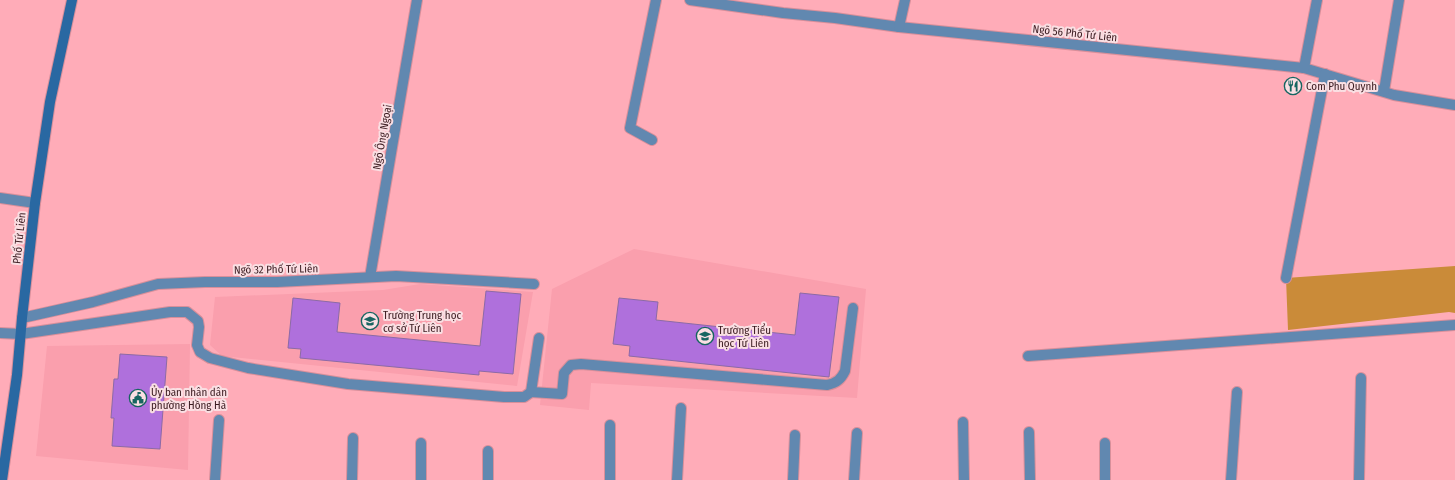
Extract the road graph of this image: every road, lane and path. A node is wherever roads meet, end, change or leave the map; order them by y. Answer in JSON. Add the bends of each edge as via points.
{"nodes":[{"id":1,"x":72,"y":0,"type":"edge"},
{"id":2,"x":417,"y":0,"type":"edge"},
{"id":3,"x":656,"y":0,"type":"edge"},
{"id":4,"x":690,"y":0,"type":"edge"},
{"id":5,"x":905,"y":0,"type":"edge"},
{"id":6,"x":1317,"y":0,"type":"edge"},
{"id":7,"x":1399,"y":0,"type":"edge"},
{"id":8,"x":713,"y":1,"type":"edge"},
{"id":9,"x":899,"y":27,"type":"junction"},
{"id":10,"x":1304,"y":68,"type":"junction"},
{"id":11,"x":1325,"y":74,"type":"junction"},
{"id":12,"x":1384,"y":92,"type":"junction"},
{"id":13,"x":1455,"y":105,"type":"edge"},
{"id":14,"x":652,"y":140,"type":"dead end"},
{"id":15,"x":0,"y":198,"type":"edge"},
{"id":16,"x":35,"y":203,"type":"junction"},
{"id":17,"x":370,"y":277,"type":"junction"},
{"id":18,"x":1286,"y":278,"type":"dead end"},
{"id":19,"x":534,"y":284,"type":"dead end"},
{"id":20,"x":853,"y":308,"type":"dead end"},
{"id":21,"x":22,"y":318,"type":"junction"},
{"id":22,"x":1455,"y":325,"type":"edge"},
{"id":23,"x":0,"y":333,"type":"edge"},
{"id":24,"x":21,"y":334,"type":"junction"},
{"id":25,"x":539,"y":338,"type":"dead end"},
{"id":26,"x":1028,"y":356,"type":"dead end"},
{"id":27,"x":1361,"y":378,"type":"dead end"},
{"id":28,"x":531,"y":392,"type":"junction"},
{"id":29,"x":1237,"y":392,"type":"dead end"},
{"id":30,"x":681,"y":408,"type":"dead end"},
{"id":31,"x":219,"y":420,"type":"dead end"},
{"id":32,"x":964,"y":422,"type":"dead end"},
{"id":33,"x":610,"y":425,"type":"dead end"},
{"id":34,"x":1029,"y":432,"type":"dead end"},
{"id":35,"x":856,"y":433,"type":"dead end"},
{"id":36,"x":795,"y":435,"type":"dead end"},
{"id":37,"x":353,"y":438,"type":"dead end"},
{"id":38,"x":421,"y":443,"type":"dead end"},
{"id":39,"x":1105,"y":443,"type":"dead end"},
{"id":40,"x":488,"y":451,"type":"dead end"},
{"id":41,"x":2,"y":480,"type":"edge"},
{"id":42,"x":215,"y":480,"type":"edge"},
{"id":43,"x":352,"y":480,"type":"edge"},
{"id":44,"x":421,"y":480,"type":"edge"},
{"id":45,"x":488,"y":480,"type":"edge"},
{"id":46,"x":610,"y":480,"type":"edge"},
{"id":47,"x":676,"y":480,"type":"edge"},
{"id":48,"x":793,"y":480,"type":"edge"},
{"id":49,"x":854,"y":480,"type":"edge"},
{"id":50,"x":964,"y":480,"type":"edge"},
{"id":51,"x":1030,"y":480,"type":"edge"},
{"id":52,"x":1105,"y":480,"type":"edge"},
{"id":53,"x":1230,"y":480,"type":"edge"},
{"id":54,"x":1359,"y":480,"type":"edge"}],
"edges":[{"from":1,"to":16,"type":"street","name":"Phố Tứ Liên","via":[[50,102]]},
{"from":2,"to":17,"type":"street","name":"Ngõ Ông Ngoại"},
{"from":3,"to":14,"type":"street","via":[[630,128]]},
{"from":4,"to":8,"type":"street","name":"Ngõ 56 Phố Tứ Liên"},
{"from":5,"to":9,"type":"street"},
{"from":6,"to":10,"type":"street"},
{"from":7,"to":12,"type":"street"},
{"from":8,"to":9,"type":"street","name":"Ngõ 56 Phố Tứ Liên","via":[[783,13]]},
{"from":9,"to":10,"type":"street","name":"Ngõ 56 Phố Tứ Liên"},
{"from":10,"to":11,"type":"street","name":"Ngõ 56 Phố Tứ Liên"},
{"from":11,"to":12,"type":"street","name":"Ngõ 56 Phố Tứ Liên"},
{"from":11,"to":18,"type":"street"},
{"from":12,"to":13,"type":"street","name":"Ngõ 56 Phố Tứ Liên"},
{"from":15,"to":16,"type":"street"},
{"from":16,"to":21,"type":"street","name":"Phố Tứ Liên"},
{"from":17,"to":19,"type":"street","name":"Ngõ 32 Phố Tứ Liên","via":[[396,276]]},
{"from":17,"to":21,"type":"street","name":"Ngõ 32 Phố Tứ Liên","via":[[158,284]]},
{"from":20,"to":28,"type":"street","via":[[845,371],[841,379],[834,384],[581,364],[571,365],[564,373],[562,394]]},
{"from":21,"to":24,"type":"street","name":"Phố Tứ Liên"},
{"from":22,"to":26,"type":"street"},
{"from":23,"to":24,"type":"street"},
{"from":24,"to":28,"type":"street","via":[[170,312],[187,312],[198,321],[197,345],[200,352],[210,358],[248,368],[348,384],[504,397],[524,397]]},
{"from":24,"to":41,"type":"street","name":"Phố Tứ Liên"},
{"from":25,"to":28,"type":"street"},
{"from":27,"to":54,"type":"street"},
{"from":29,"to":53,"type":"street"},
{"from":30,"to":47,"type":"street"},
{"from":31,"to":42,"type":"street"},
{"from":32,"to":50,"type":"street"},
{"from":33,"to":46,"type":"street"},
{"from":34,"to":51,"type":"street"},
{"from":35,"to":49,"type":"street"},
{"from":36,"to":48,"type":"street"},
{"from":37,"to":43,"type":"street"},
{"from":38,"to":44,"type":"street"},
{"from":39,"to":52,"type":"street"},
{"from":40,"to":45,"type":"street"}]}
